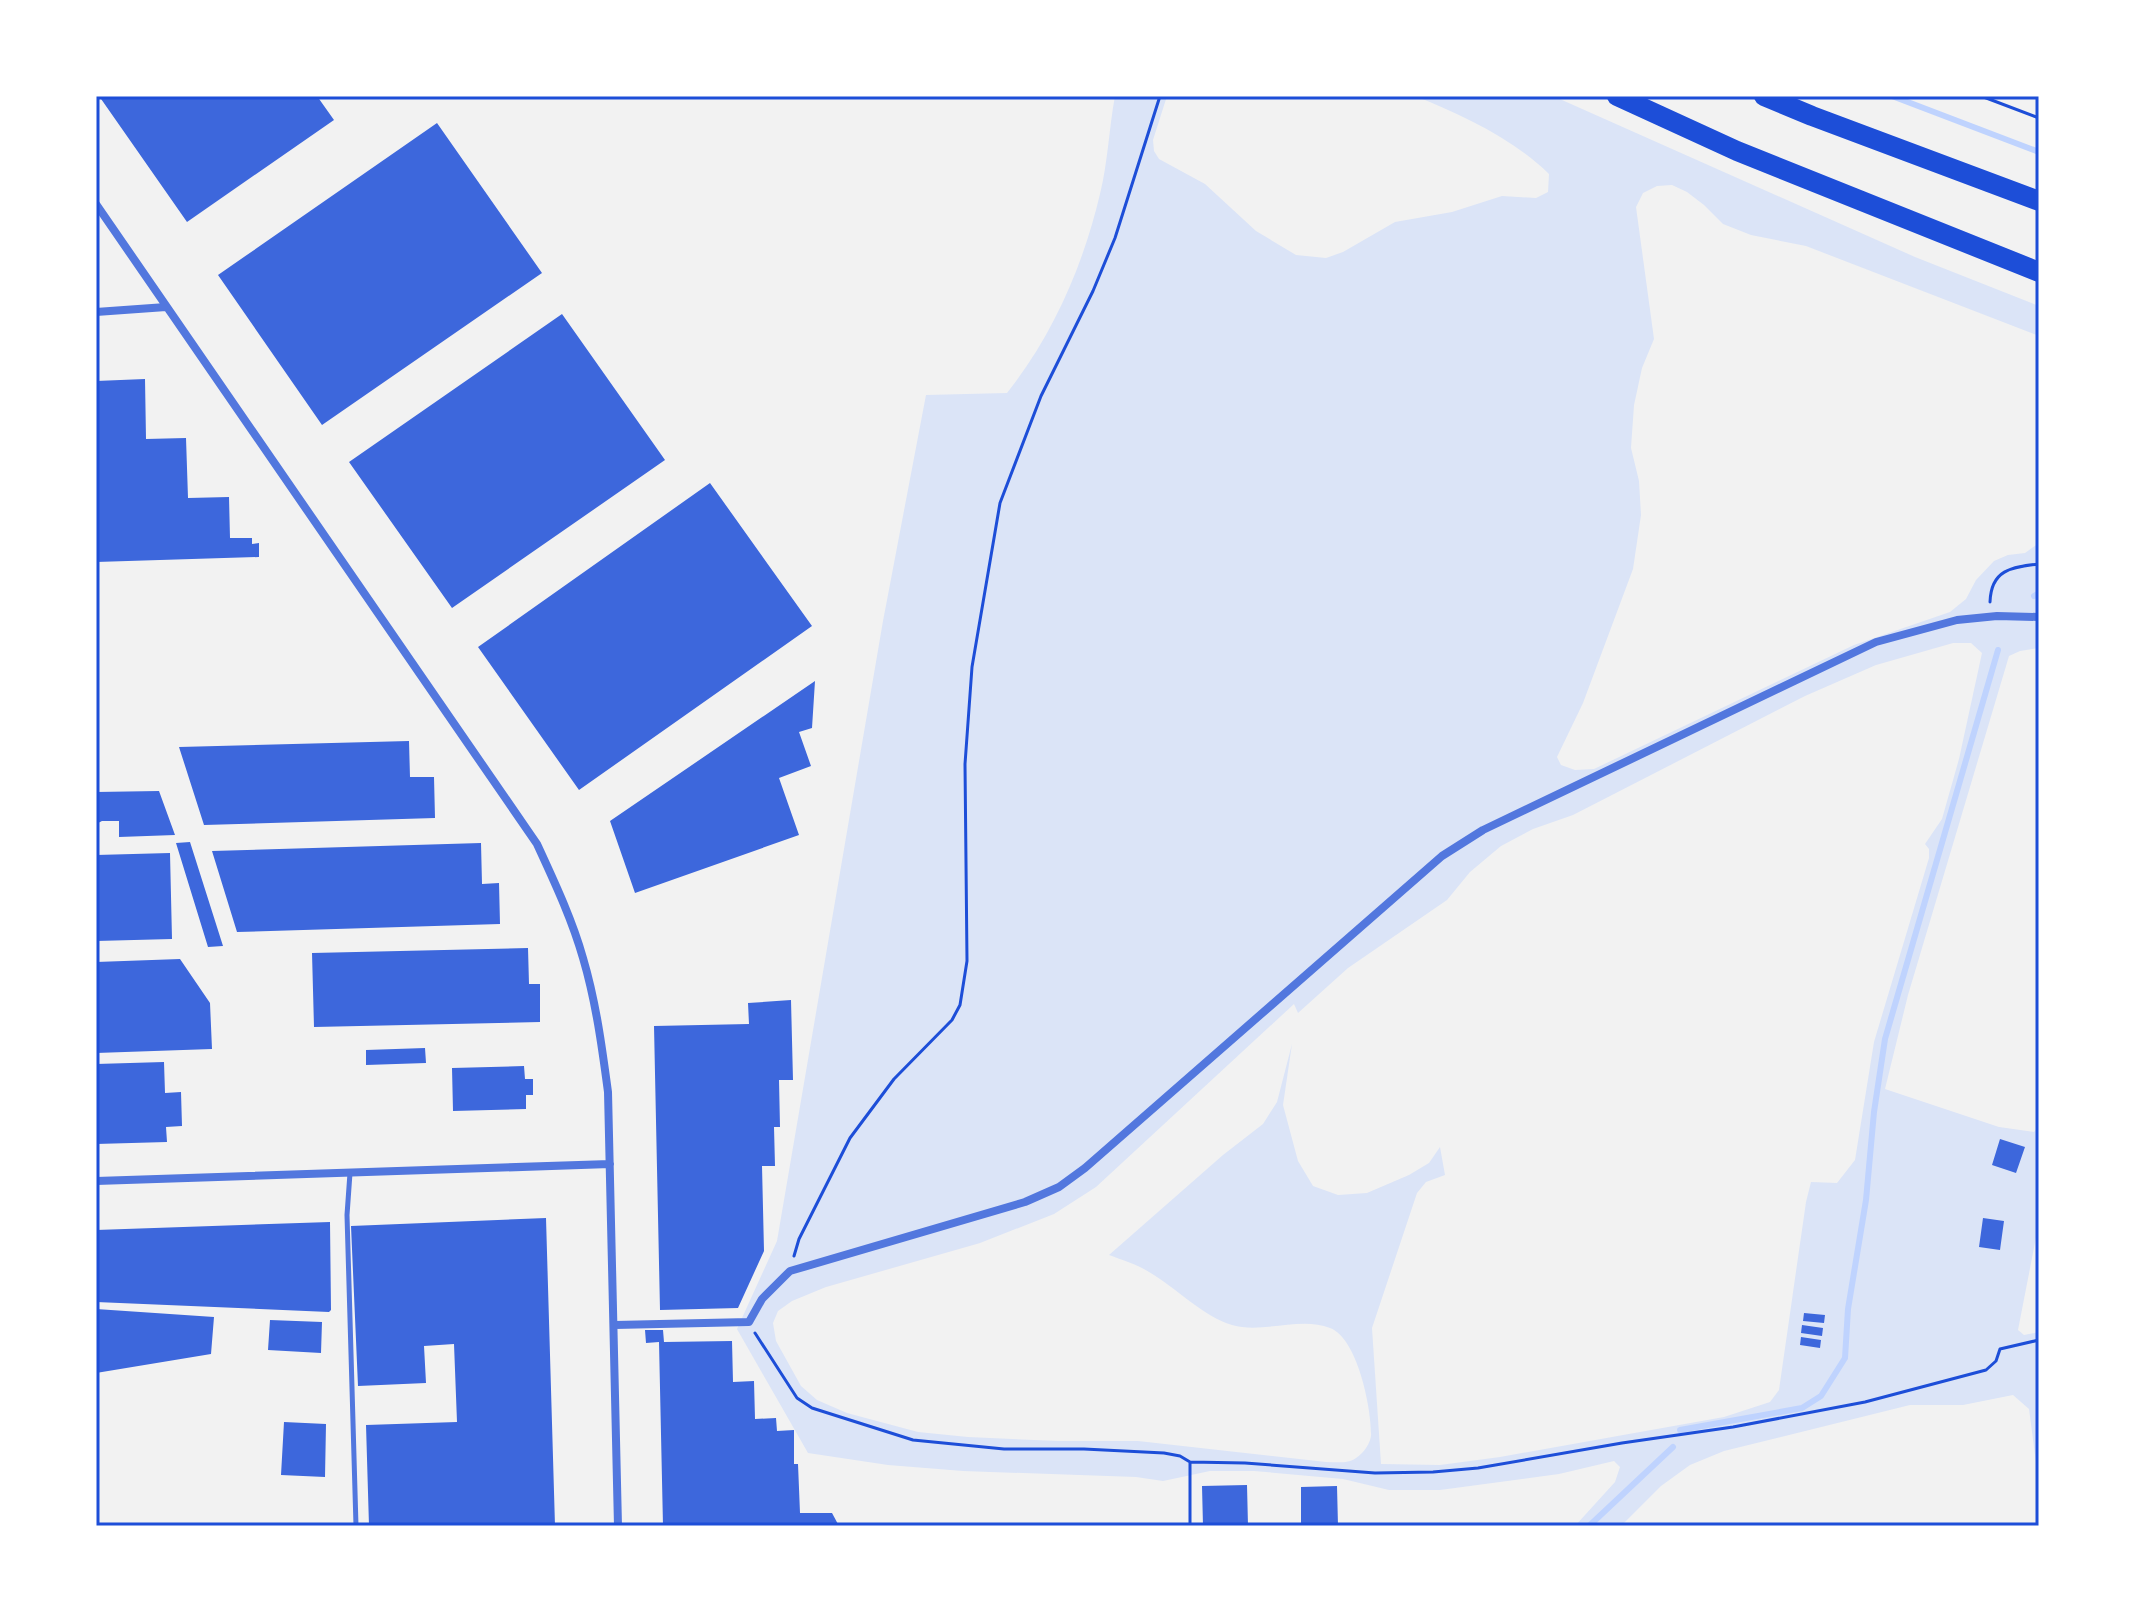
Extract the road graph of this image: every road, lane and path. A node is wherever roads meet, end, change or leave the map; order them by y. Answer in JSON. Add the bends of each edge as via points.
{"nodes":[{"id":1,"x":1160,"y":96,"type":"edge"},
{"id":2,"x":1617,"y":96,"type":"edge"},
{"id":3,"x":1764,"y":96,"type":"edge"},
{"id":4,"x":1981,"y":96,"type":"edge"},
{"id":5,"x":2039,"y":118,"type":"edge"},
{"id":6,"x":2039,"y":201,"type":"edge"},
{"id":7,"x":96,"y":204,"type":"edge"},
{"id":8,"x":2039,"y":272,"type":"edge"},
{"id":9,"x":166,"y":307,"type":"junction"},
{"id":10,"x":96,"y":312,"type":"edge"},
{"id":11,"x":2039,"y":564,"type":"edge"},
{"id":12,"x":1997,"y":616,"type":"junction"},
{"id":13,"x":2039,"y":617,"type":"edge"},
{"id":14,"x":610,"y":1164,"type":"junction"},
{"id":15,"x":350,"y":1173,"type":"junction"},
{"id":16,"x":96,"y":1181,"type":"edge"},
{"id":17,"x":790,"y":1271,"type":"junction"},
{"id":18,"x":749,"y":1322,"type":"junction"},
{"id":19,"x":615,"y":1325,"type":"junction"},
{"id":20,"x":2039,"y":1340,"type":"edge"},
{"id":21,"x":1190,"y":1462,"type":"junction"},
{"id":22,"x":356,"y":1526,"type":"edge"},
{"id":23,"x":618,"y":1526,"type":"edge"},
{"id":24,"x":1190,"y":1526,"type":"edge"}],
"edges":[{"from":1,"to":17,"type":"path","via":[[1115,238],[1041,396],[1000,503],[972,667],[965,764],[967,961],[960,1005],[850,1138],[799,1239]]},
{"from":2,"to":8,"type":"highway","via":[[1737,151]]},
{"from":3,"to":6,"type":"highway"},
{"from":4,"to":5,"type":"path"},
{"from":7,"to":9,"type":"street"},
{"from":9,"to":10,"type":"street"},
{"from":9,"to":14,"type":"street","via":[[537,844],[583,958],[599,1024]]},
{"from":11,"to":12,"type":"path","via":[[1998,576],[1989,601]]},
{"from":12,"to":13,"type":"street"},
{"from":12,"to":17,"type":"street","via":[[1957,620],[1876,642],[1483,830],[1442,856],[1059,1187],[1025,1202]]},
{"from":14,"to":15,"type":"street"},
{"from":14,"to":19,"type":"street"},
{"from":15,"to":16,"type":"street"},
{"from":15,"to":22,"type":"lane"},
{"from":17,"to":18,"type":"street","via":[[762,1299]]},
{"from":18,"to":19,"type":"street"},
{"from":18,"to":21,"type":"path","via":[[797,1398],[878,1431],[956,1446],[1164,1453]]},
{"from":19,"to":23,"type":"street"},
{"from":20,"to":21,"type":"path","via":[[2000,1349],[1986,1370],[1865,1402],[1478,1468],[1375,1473]]},
{"from":21,"to":24,"type":"path"}]}
